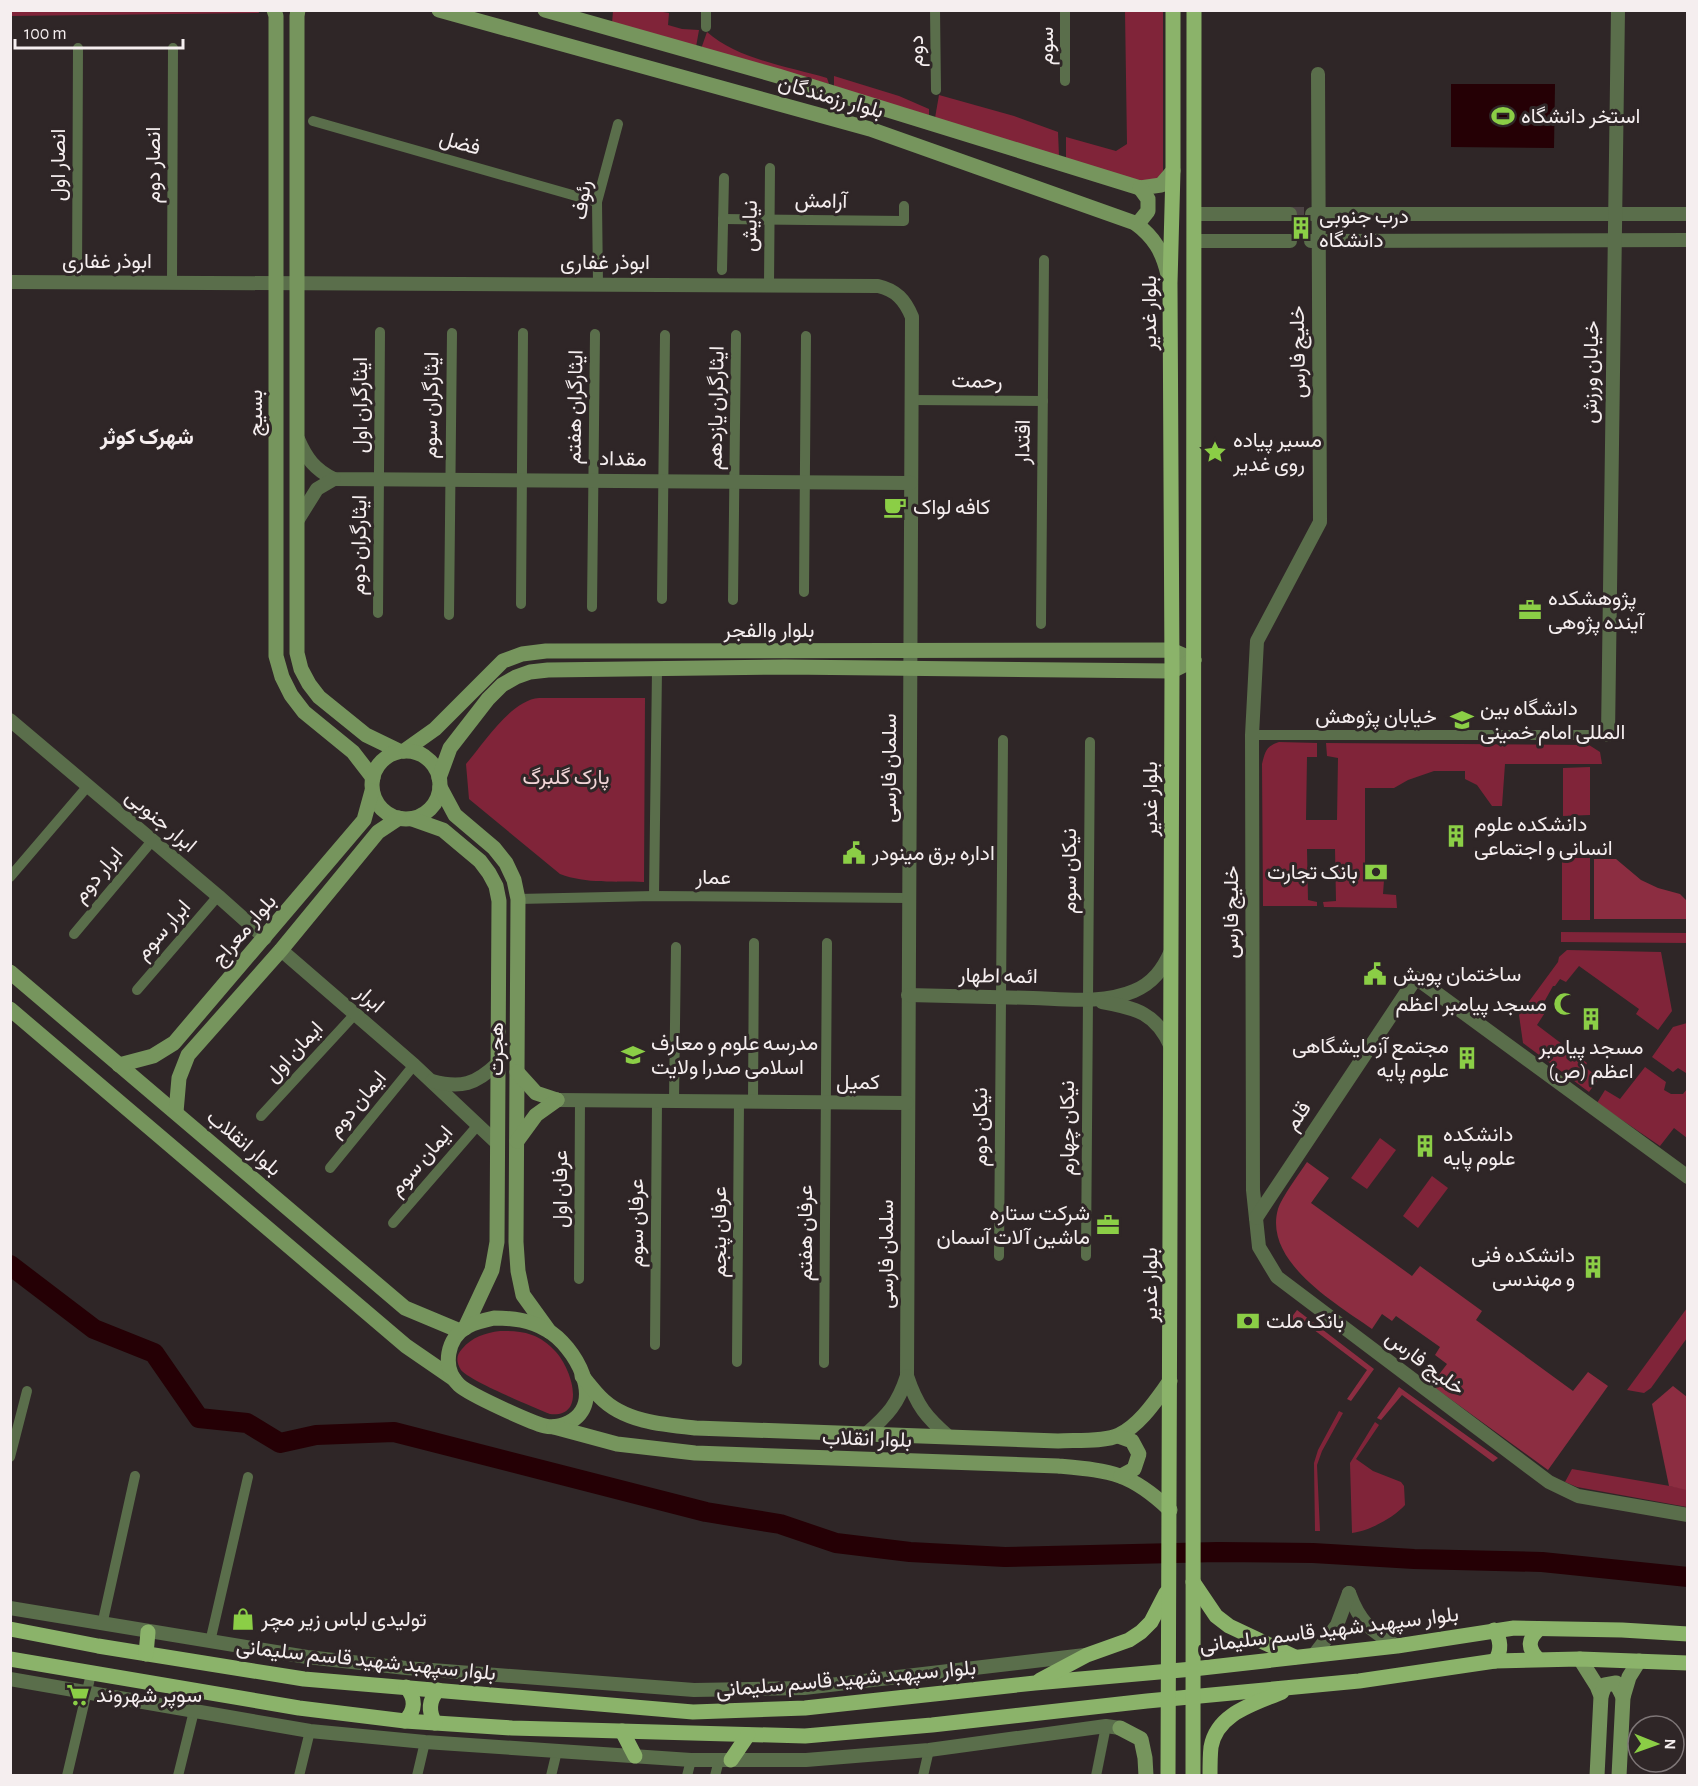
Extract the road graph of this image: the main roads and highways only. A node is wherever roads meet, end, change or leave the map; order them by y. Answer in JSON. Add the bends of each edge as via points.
{"nodes":[{"id":1,"x":274,"y":10,"type":"edge"},
{"id":2,"x":298,"y":10,"type":"edge"},
{"id":3,"x":439,"y":10,"type":"edge"},
{"id":4,"x":545,"y":10,"type":"edge"},
{"id":5,"x":1173,"y":10,"type":"edge"},
{"id":6,"x":1194,"y":10,"type":"edge"},
{"id":7,"x":1173,"y":171,"type":"junction"},
{"id":8,"x":1140,"y":188,"type":"junction"},
{"id":9,"x":1135,"y":223,"type":"junction"},
{"id":10,"x":1170,"y":283,"type":"junction"},
{"id":11,"x":1171,"y":650,"type":"junction"},
{"id":12,"x":1194,"y":660,"type":"junction"},
{"id":13,"x":1172,"y":671,"type":"junction"},
{"id":14,"x":402,"y":751,"type":"junction"},
{"id":15,"x":440,"y":783,"type":"junction"},
{"id":16,"x":372,"y":785,"type":"junction"},
{"id":17,"x":406,"y":819,"type":"junction"},
{"id":18,"x":518,"y":899,"type":"junction"},
{"id":19,"x":499,"y":901,"type":"junction"},
{"id":20,"x":10,"y":972,"type":"edge"},
{"id":21,"x":10,"y":1009,"type":"edge"},
{"id":22,"x":174,"y":1043,"type":"junction"},
{"id":23,"x":188,"y":1055,"type":"junction"},
{"id":24,"x":119,"y":1065,"type":"junction"},
{"id":25,"x":517,"y":1072,"type":"junction"},
{"id":26,"x":176,"y":1112,"type":"junction"},
{"id":27,"x":516,"y":1142,"type":"junction"},
{"id":28,"x":462,"y":1330,"type":"junction"},
{"id":29,"x":549,"y":1331,"type":"junction"},
{"id":30,"x":582,"y":1376,"type":"junction"},
{"id":31,"x":454,"y":1379,"type":"junction"},
{"id":32,"x":1170,"y":1381,"type":"junction"},
{"id":33,"x":554,"y":1426,"type":"junction"},
{"id":34,"x":1118,"y":1436,"type":"junction"},
{"id":35,"x":1121,"y":1476,"type":"junction"},
{"id":36,"x":1170,"y":1510,"type":"junction"},
{"id":37,"x":1193,"y":1581,"type":"junction"},
{"id":38,"x":1169,"y":1585,"type":"junction"},
{"id":39,"x":10,"y":1629,"type":"edge"},
{"id":40,"x":1192,"y":1629,"type":"junction"},
{"id":41,"x":1539,"y":1629,"type":"junction"},
{"id":42,"x":1168,"y":1630,"type":"junction"},
{"id":43,"x":1494,"y":1630,"type":"junction"},
{"id":44,"x":148,"y":1632,"type":"road end"},
{"id":45,"x":1688,"y":1634,"type":"edge"},
{"id":46,"x":146,"y":1654,"type":"junction"},
{"id":47,"x":1295,"y":1657,"type":"junction"},
{"id":48,"x":10,"y":1659,"type":"edge"},
{"id":49,"x":1538,"y":1659,"type":"junction"},
{"id":50,"x":1580,"y":1659,"type":"junction"},
{"id":51,"x":1495,"y":1661,"type":"junction"},
{"id":52,"x":1639,"y":1661,"type":"junction"},
{"id":53,"x":1688,"y":1663,"type":"edge"},
{"id":54,"x":1193,"y":1669,"type":"junction"},
{"id":55,"x":1169,"y":1671,"type":"junction"},
{"id":56,"x":1035,"y":1683,"type":"junction"},
{"id":57,"x":1296,"y":1686,"type":"junction"},
{"id":58,"x":406,"y":1688,"type":"junction"},
{"id":59,"x":438,"y":1690,"type":"junction"},
{"id":60,"x":1601,"y":1696,"type":"junction"},
{"id":61,"x":1192,"y":1697,"type":"junction"},
{"id":62,"x":1623,"y":1697,"type":"junction"},
{"id":63,"x":1168,"y":1699,"type":"junction"},
{"id":64,"x":405,"y":1721,"type":"junction"},
{"id":65,"x":435,"y":1723,"type":"junction"},
{"id":66,"x":1113,"y":1727,"type":"road end"},
{"id":67,"x":621,"y":1731,"type":"junction"},
{"id":68,"x":748,"y":1735,"type":"junction"},
{"id":69,"x":1193,"y":1737,"type":"junction"},
{"id":70,"x":1168,"y":1738,"type":"junction"},
{"id":71,"x":635,"y":1756,"type":"road end"},
{"id":72,"x":725,"y":1760,"type":"road end"},
{"id":73,"x":1146,"y":1776,"type":"edge"},
{"id":74,"x":1168,"y":1776,"type":"edge"},
{"id":75,"x":1193,"y":1776,"type":"edge"},
{"id":76,"x":1210,"y":1776,"type":"edge"},
{"id":77,"x":1597,"y":1776,"type":"edge"},
{"id":78,"x":1619,"y":1776,"type":"edge"}],
"edges":[{"from":1,"to":16,"type":"main road","name":"بسیج","via":[[276,656],[291,695],[304,712],[353,752]]},
{"from":2,"to":14,"type":"main road","name":"بسیج","via":[[297,653],[301,669],[319,697],[366,735]]},
{"from":3,"to":9,"type":"main road","name":"بلوار رزمندگان","via":[[870,129]]},
{"from":4,"to":8,"type":"main road","name":"بلوار رزمندگان","via":[[778,76]]},
{"from":5,"to":7,"type":"main road","name":"بلوار غدیر"},
{"from":6,"to":12,"type":"main road","name":"بلوار غدیر"},
{"from":7,"to":8,"type":"main road","via":[[1161,185]]},
{"from":7,"to":10,"type":"main road","name":"بلوار غدیر"},
{"from":8,"to":9,"type":"main road","via":[[1148,199],[1148,211]]},
{"from":9,"to":10,"type":"main road","name":"بلوار رزمندگان","via":[[1158,244]]},
{"from":10,"to":11,"type":"main road","name":"بلوار غدیر"},
{"from":11,"to":12,"type":"main road"},
{"from":11,"to":13,"type":"main road","name":"بلوار غدیر"},
{"from":11,"to":14,"type":"main road","name":"بلوار والفجر","via":[[522,654],[503,661],[435,729]]},
{"from":12,"to":13,"type":"main road"},
{"from":12,"to":37,"type":"main road","name":"بلوار غدیر"},
{"from":13,"to":15,"type":"main road","name":"بلوار والفجر","via":[[548,669],[516,677],[488,699],[450,748]]},
{"from":13,"to":32,"type":"main road","name":"بلوار غدیر"},
{"from":14,"to":15,"type":"main road","via":[[420,754],[432,764]]},
{"from":14,"to":16,"type":"main road","via":[[387,756],[378,766]]},
{"from":15,"to":17,"type":"main road","via":[[432,808]]},
{"from":15,"to":18,"type":"main road","name":"هجرت","via":[[455,815],[506,863]]},
{"from":16,"to":17,"type":"main road","via":[[377,804],[387,813]]},
{"from":16,"to":22,"type":"main road","name":"بلوار معراج","via":[[364,820]]},
{"from":17,"to":19,"type":"main road","name":"هجرت","via":[[443,830],[480,861],[492,879]]},
{"from":17,"to":23,"type":"main road","name":"بلوار معراج","via":[[378,832]]},
{"from":18,"to":19,"type":"main road"},
{"from":18,"to":25,"type":"main road","name":"هجرت"},
{"from":19,"to":28,"type":"main road","name":"هجرت","via":[[497,1242],[492,1270]]},
{"from":20,"to":24,"type":"main road","name":"بلوار انقلاب"},
{"from":21,"to":31,"type":"main road","via":[[406,1346]]},
{"from":22,"to":23,"type":"main road","via":[[179,1052]]},
{"from":22,"to":24,"type":"main road","name":"بلوار معراج","via":[[153,1056]]},
{"from":23,"to":26,"type":"main road","name":"بلوار معراج","via":[[179,1078]]},
{"from":24,"to":26,"type":"main road","name":"بلوار انقلاب"},
{"from":25,"to":27,"type":"main road","name":"هجرت"},
{"from":25,"to":27,"type":"main road","via":[[536,1093],[557,1100],[536,1115]]},
{"from":26,"to":28,"type":"main road","name":"بلوار انقلاب","via":[[405,1308]]},
{"from":27,"to":29,"type":"main road","name":"هجرت","via":[[518,1271],[523,1295]]},
{"from":28,"to":29,"type":"main road","via":[[494,1318],[513,1318]]},
{"from":28,"to":31,"type":"main road","via":[[448,1354]]},
{"from":29,"to":30,"type":"main road","via":[[575,1358]]},
{"from":30,"to":33,"type":"main road","via":[[587,1392],[582,1409],[570,1422]]},
{"from":30,"to":34,"type":"main road","name":"بلوار انقلاب","via":[[602,1399],[626,1414],[660,1425],[1058,1441]]},
{"from":31,"to":33,"type":"main road","via":[[502,1408]]},
{"from":32,"to":34,"type":"main road","via":[[1138,1420]]},
{"from":32,"to":36,"type":"main road","name":"بلوار غدیر"},
{"from":33,"to":35,"type":"main road","name":"بلوار انقلاب","via":[[617,1444],[695,1453],[1058,1466]]},
{"from":34,"to":35,"type":"main road","via":[[1132,1441],[1139,1454],[1134,1469]]},
{"from":35,"to":36,"type":"main road","name":"بلوار انقلاب","via":[[1143,1486]]},
{"from":36,"to":38,"type":"main road","name":"بلوار غدیر"},
{"from":37,"to":40,"type":"main road","name":"بلوار غدیر"},
{"from":37,"to":47,"type":"main road","via":[[1211,1610],[1229,1626]]},
{"from":38,"to":42,"type":"main road","name":"بلوار غدیر"},
{"from":38,"to":56,"type":"main road","via":[[1151,1622],[1141,1632]]},
{"from":39,"to":46,"type":"main road","name":"بلوار سپهبد شهید قاسم سلیمانی"},
{"from":40,"to":42,"type":"main road","via":[[1190,1636],[1177,1639]]},
{"from":40,"to":54,"type":"main road","name":"بلوار غدیر"},
{"from":41,"to":43,"type":"main road","name":"بلوار سپهبد شهید قاسم سلیمانی"},
{"from":41,"to":45,"type":"main road","name":"بلوار سپهبد شهید قاسم سلیمانی"},
{"from":41,"to":49,"type":"main road","via":[[1530,1641]]},
{"from":42,"to":55,"type":"main road","name":"بلوار غدیر"},
{"from":43,"to":47,"type":"main road","name":"بلوار سپهبد شهید قاسم سلیمانی"},
{"from":43,"to":51,"type":"main road","via":[[1500,1649]]},
{"from":44,"to":46,"type":"main road"},
{"from":46,"to":58,"type":"main road","name":"بلوار سپهبد شهید قاسم سلیمانی","via":[[304,1679]]},
{"from":47,"to":54,"type":"main road","name":"بلوار سپهبد شهید قاسم سلیمانی"},
{"from":48,"to":64,"type":"main road","via":[[299,1708]]},
{"from":49,"to":50,"type":"main road"},
{"from":49,"to":51,"type":"main road"},
{"from":50,"to":52,"type":"main road"},
{"from":50,"to":60,"type":"main road"},
{"from":51,"to":57,"type":"main road"},
{"from":52,"to":53,"type":"main road"},
{"from":52,"to":62,"type":"main road"},
{"from":54,"to":55,"type":"main road","name":"بلوار سپهبد شهید قاسم سلیمانی"},
{"from":54,"to":61,"type":"main road","name":"بلوار غدیر"},
{"from":55,"to":56,"type":"main road","name":"بلوار سپهبد شهید قاسم سلیمانی"},
{"from":55,"to":63,"type":"main road","name":"بلوار غدیر"},
{"from":56,"to":59,"type":"main road","name":"بلوار سپهبد شهید قاسم سلیمانی","via":[[805,1708],[693,1712]]},
{"from":57,"to":61,"type":"main road"},
{"from":57,"to":76,"type":"main road","via":[[1222,1722],[1211,1747]]},
{"from":58,"to":59,"type":"main road","name":"بلوار سپهبد شهید قاسم سلیمانی"},
{"from":58,"to":64,"type":"main road","via":[[414,1704]]},
{"from":59,"to":65,"type":"main road","via":[[430,1706]]},
{"from":60,"to":62,"type":"main road","via":[[1605,1685],[1611,1682],[1620,1688]]},
{"from":60,"to":77,"type":"main road"},
{"from":61,"to":63,"type":"main road"},
{"from":61,"to":69,"type":"main road","name":"بلوار غدیر"},
{"from":62,"to":78,"type":"main road"},
{"from":63,"to":68,"type":"main road","via":[[805,1736]]},
{"from":63,"to":70,"type":"main road","name":"بلوار غدیر"},
{"from":64,"to":65,"type":"main road"},
{"from":65,"to":67,"type":"main road"},
{"from":66,"to":73,"type":"main road","via":[[1141,1739]]},
{"from":67,"to":68,"type":"main road"},
{"from":67,"to":71,"type":"main road"},
{"from":68,"to":72,"type":"main road"},
{"from":69,"to":70,"type":"main road","via":[[1191,1722],[1181,1716],[1172,1720]]},
{"from":69,"to":75,"type":"main road","name":"بلوار غدیر"},
{"from":70,"to":74,"type":"main road","name":"بلوار غدیر"}]}
